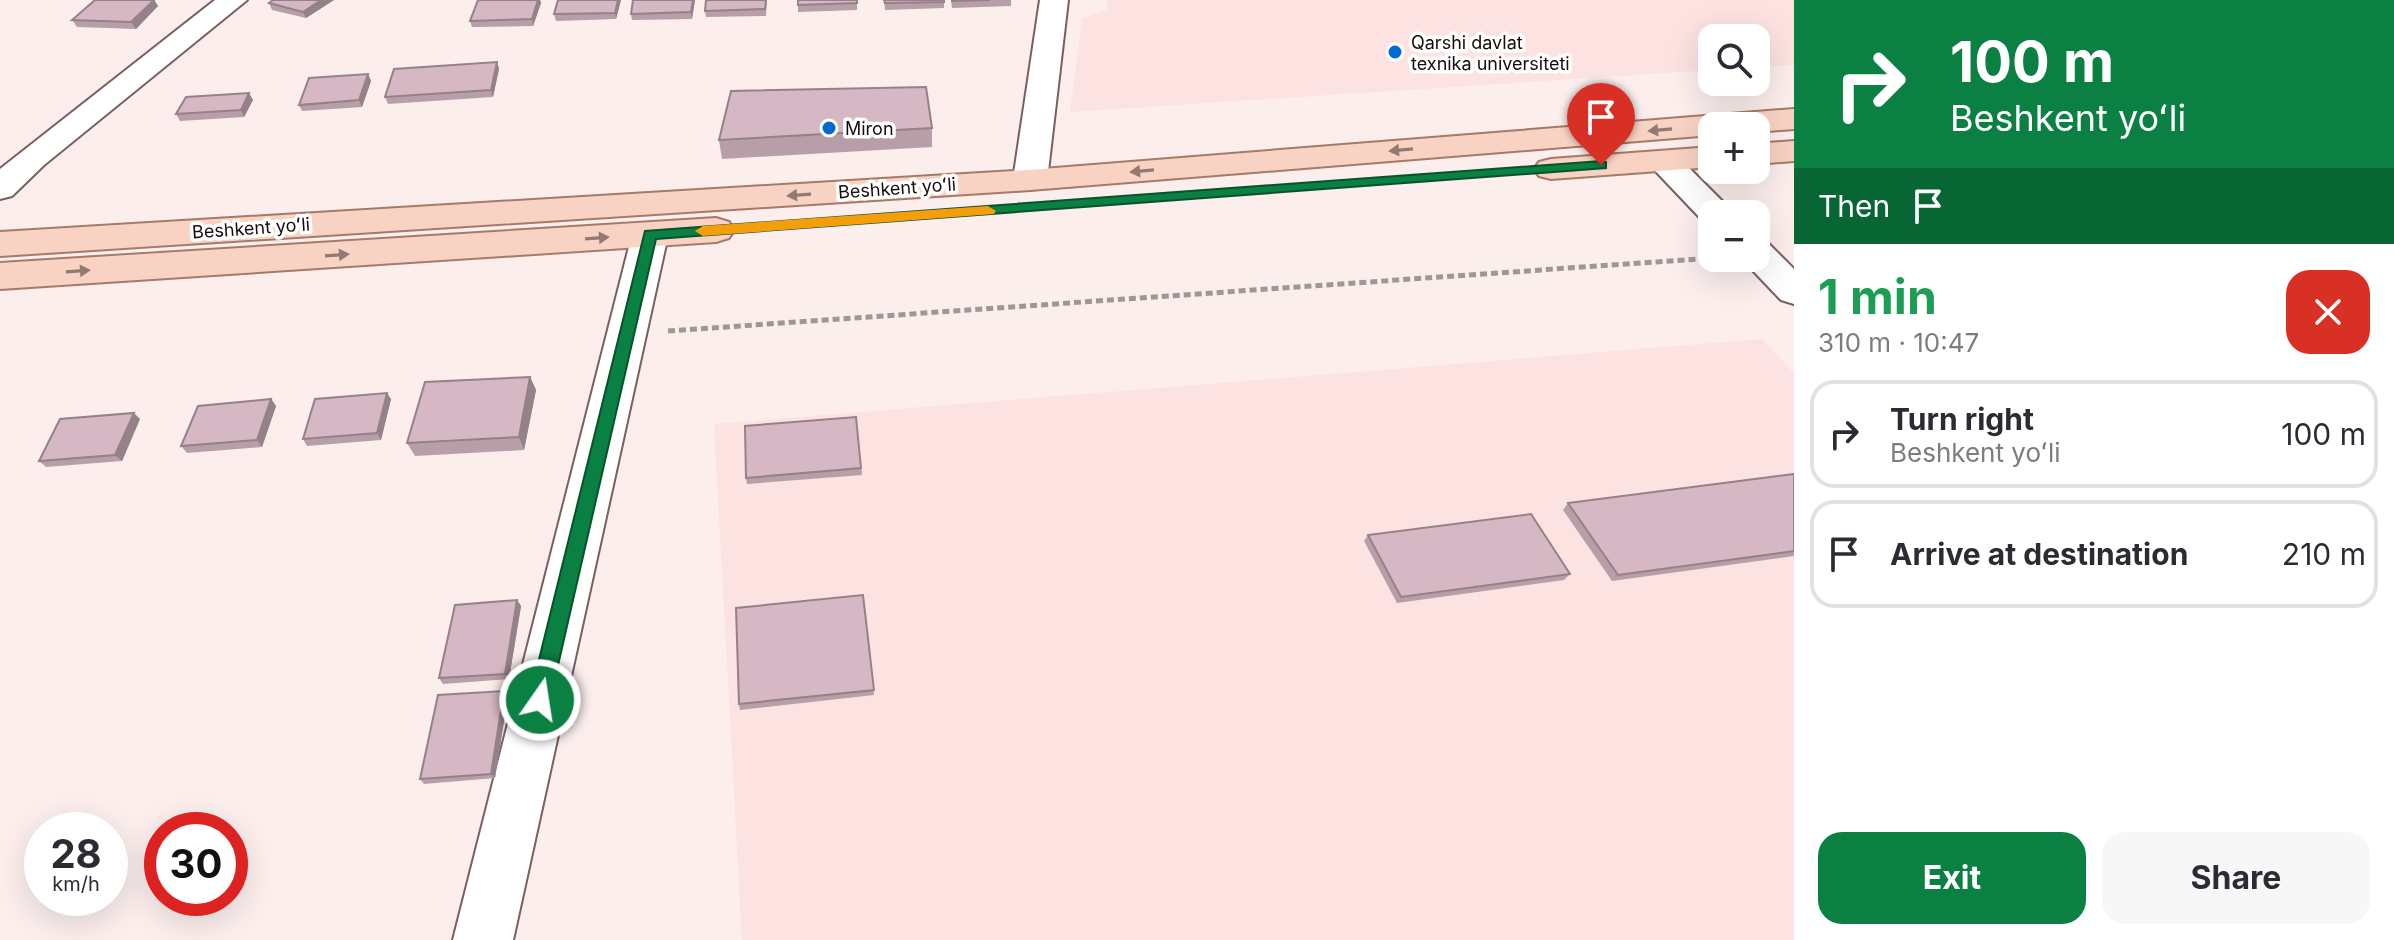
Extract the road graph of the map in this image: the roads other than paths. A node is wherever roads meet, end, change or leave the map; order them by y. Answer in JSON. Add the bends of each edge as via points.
{"nodes":[{"id":1,"x":233,"y":0,"type":"edge"},
{"id":2,"x":1054,"y":0,"type":"edge"},
{"id":3,"x":1794,"y":119,"type":"edge"},
{"id":4,"x":1794,"y":151,"type":"edge"},
{"id":5,"x":1770,"y":153,"type":"edge"},
{"id":6,"x":1698,"y":158,"type":"edge"},
{"id":7,"x":16,"y":159,"type":"edge"},
{"id":8,"x":1663,"y":161,"type":"junction"},
{"id":9,"x":1030,"y":180,"type":"junction"},
{"id":10,"x":0,"y":188,"type":"edge"},
{"id":11,"x":1703,"y":200,"type":"edge"},
{"id":12,"x":650,"y":235,"type":"junction"},
{"id":13,"x":0,"y":244,"type":"edge"},
{"id":14,"x":1770,"y":267,"type":"edge"},
{"id":15,"x":0,"y":276,"type":"edge"},
{"id":16,"x":1794,"y":291,"type":"edge"},
{"id":17,"x":483,"y":940,"type":"edge"}],
"edges":[{"from":1,"to":7,"type":"street"},
{"from":2,"to":9,"type":"street"},
{"from":3,"to":9,"type":"main road","name":"Beshkent yoʻli","one_way":true},
{"from":4,"to":5,"type":"main road"},
{"from":6,"to":8,"type":"main road","name":"Beshkent yoʻli"},
{"from":7,"to":10,"type":"street"},
{"from":8,"to":11,"type":"street"},
{"from":8,"to":12,"type":"main road","name":"Beshkent yoʻli"},
{"from":9,"to":13,"type":"main road","name":"Beshkent yoʻli","one_way":true},
{"from":15,"to":12,"type":"main road","name":"Beshkent yoʻli","one_way":true},
{"from":12,"to":17,"type":"street"},
{"from":14,"to":16,"type":"street"}]}
